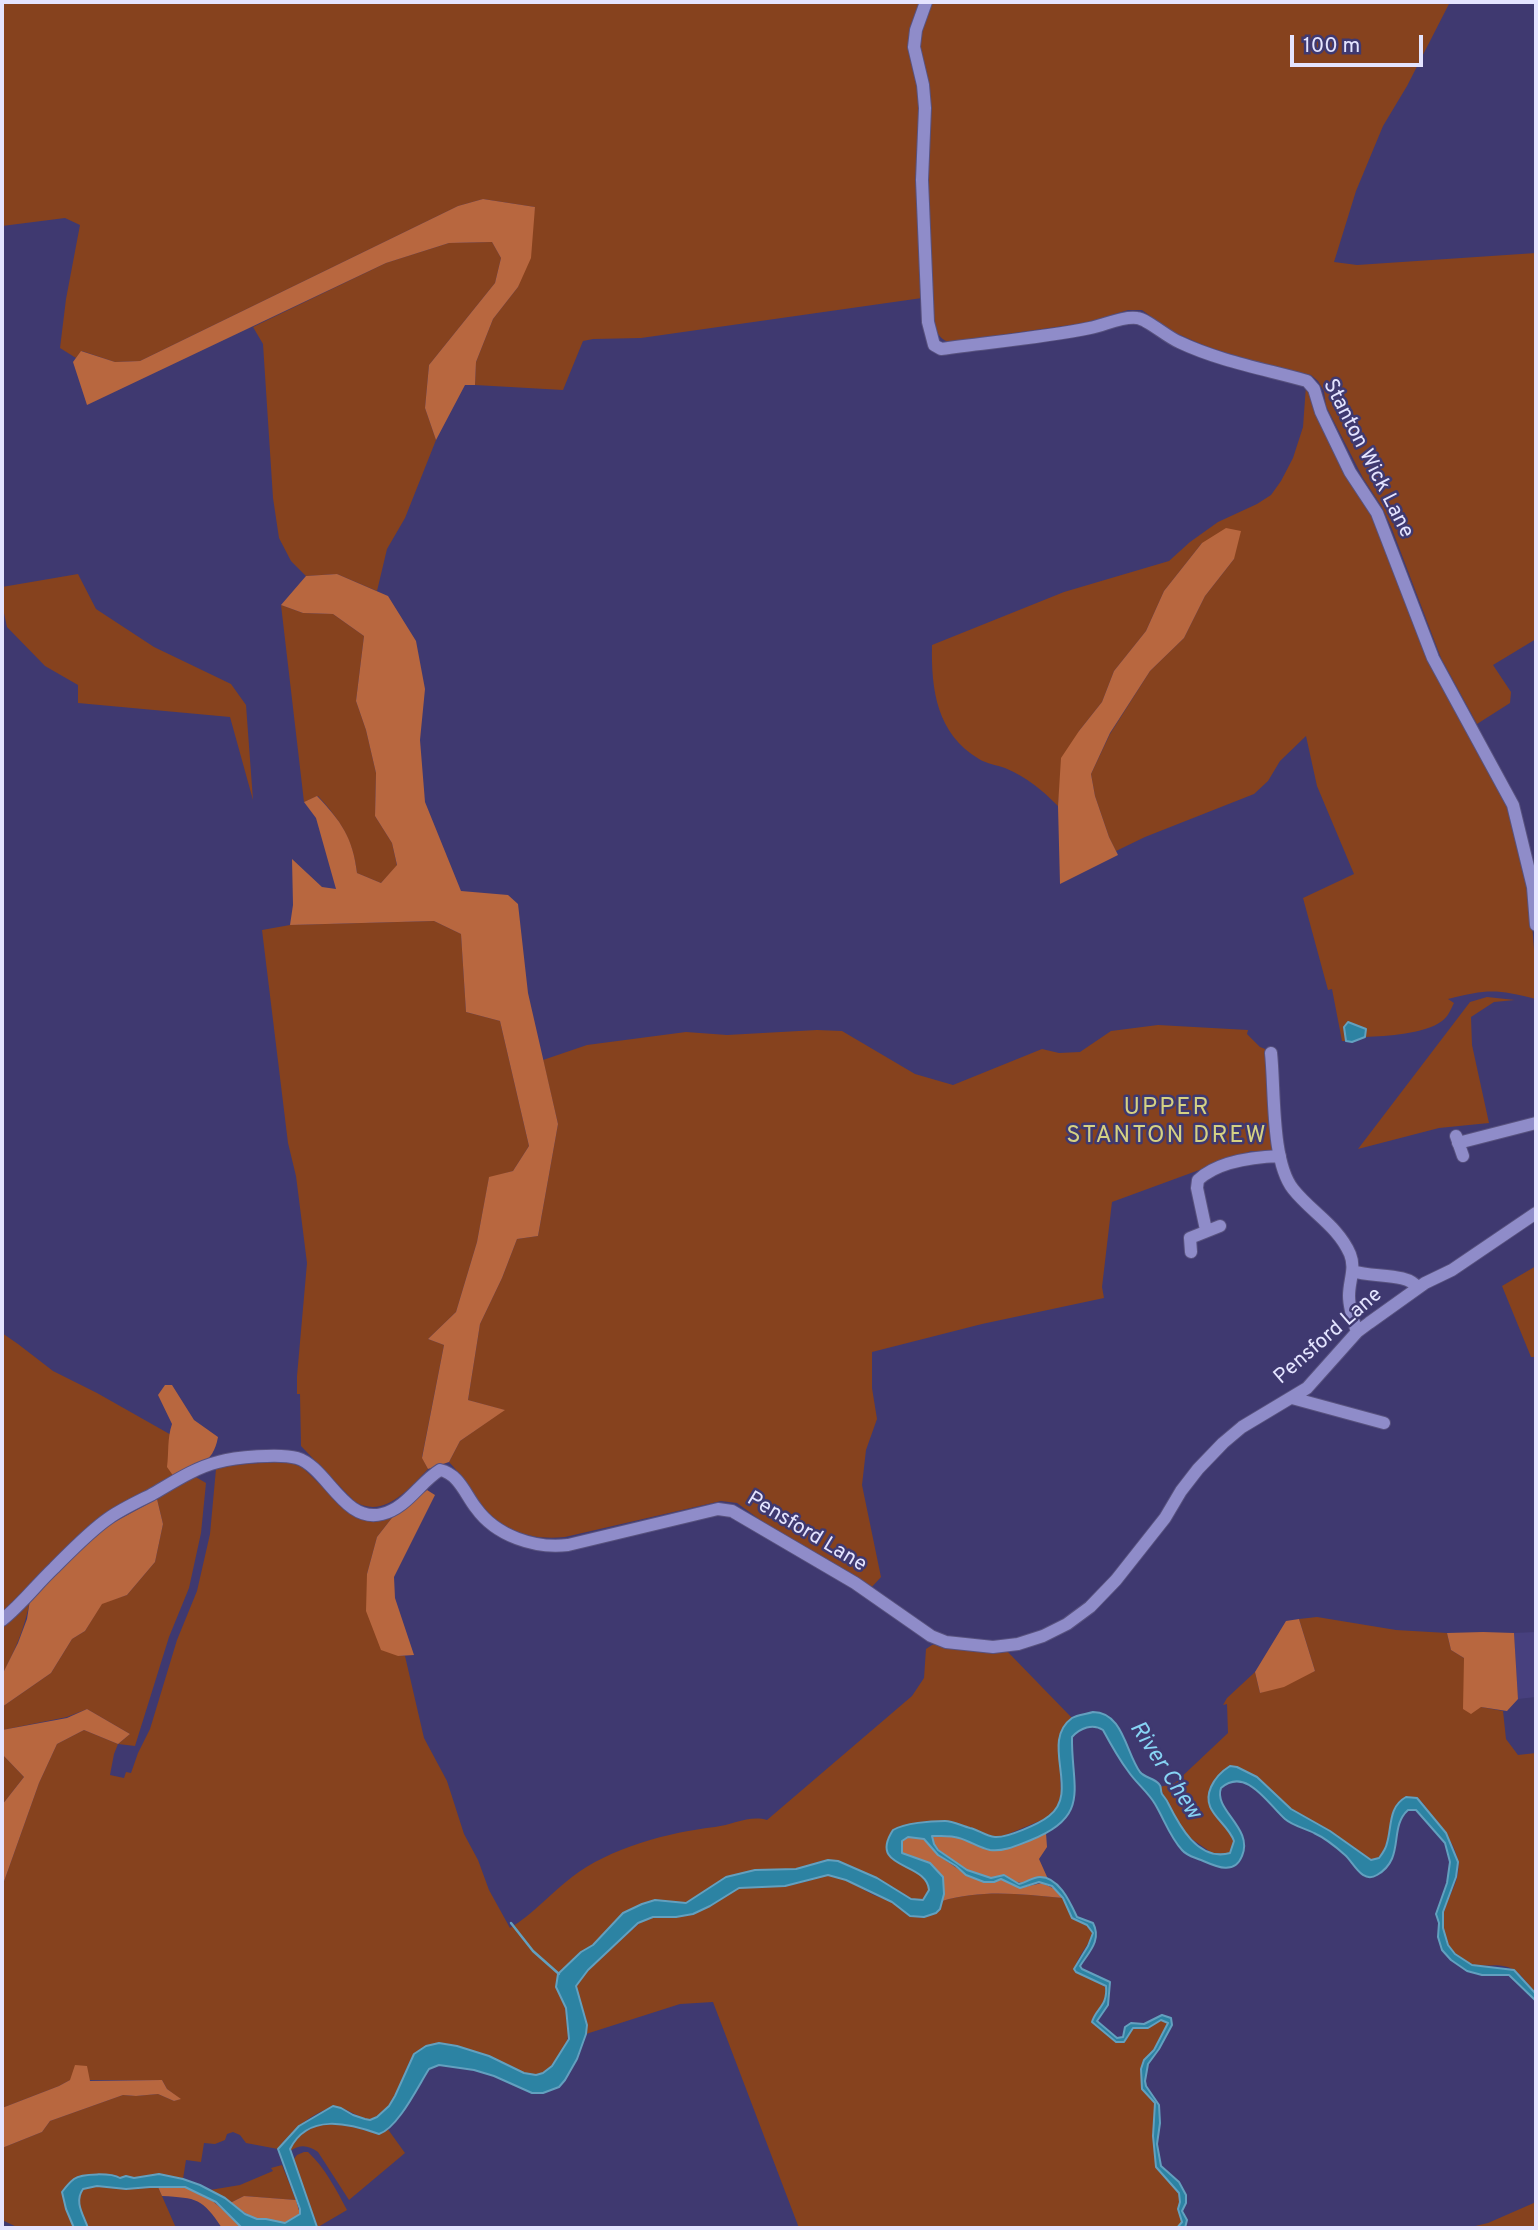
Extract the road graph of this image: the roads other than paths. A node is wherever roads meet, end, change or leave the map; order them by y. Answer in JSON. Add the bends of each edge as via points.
{"nodes":[{"id":1,"x":926,"y":2,"type":"edge"},
{"id":2,"x":1536,"y":925,"type":"edge"},
{"id":3,"x":1271,"y":1053,"type":"dead end"},
{"id":4,"x":1536,"y":1123,"type":"edge"},
{"id":5,"x":1280,"y":1156,"type":"junction"},
{"id":6,"x":1463,"y":1156,"type":"dead end"},
{"id":7,"x":1536,"y":1213,"type":"edge"},
{"id":8,"x":1220,"y":1226,"type":"dead end"},
{"id":9,"x":1206,"y":1230,"type":"junction"},
{"id":10,"x":1191,"y":1252,"type":"dead end"},
{"id":11,"x":1353,"y":1271,"type":"junction"},
{"id":12,"x":1418,"y":1288,"type":"junction"},
{"id":13,"x":1357,"y":1332,"type":"junction"},
{"id":14,"x":1292,"y":1398,"type":"junction"},
{"id":15,"x":1384,"y":1423,"type":"dead end"},
{"id":16,"x":2,"y":1620,"type":"edge"}],
"edges":[{"from":1,"to":2,"type":"street","name":"Stanton Wick Lane","via":[[914,47],[925,108],[922,180],[928,322],[934,345],[941,349],[1011,340],[1133,317],[1178,342],[1307,381],[1350,472],[1377,513],[1433,658],[1513,805],[1533,887]]},
{"from":3,"to":5,"type":"street"},
{"from":4,"to":6,"type":"street","via":[[1457,1139]]},
{"from":5,"to":9,"type":"street","via":[[1251,1157],[1198,1180]]},
{"from":5,"to":11,"type":"street","via":[[1291,1187],[1349,1251]]},
{"from":7,"to":12,"type":"street","name":"Pensford Lane"},
{"from":8,"to":9,"type":"street"},
{"from":9,"to":10,"type":"street","via":[[1190,1238]]},
{"from":11,"to":12,"type":"street","via":[[1401,1278]]},
{"from":11,"to":13,"type":"street","via":[[1349,1298]]},
{"from":12,"to":13,"type":"street","name":"Pensford Lane"},
{"from":13,"to":14,"type":"street","name":"Pensford Lane","via":[[1307,1388]]},
{"from":14,"to":15,"type":"street"},
{"from":14,"to":16,"type":"street","name":"Pensford Lane","via":[[1242,1427],[1198,1469],[1150,1538],[1090,1607],[1068,1624],[1018,1644],[993,1647],[931,1636],[855,1583],[732,1511],[718,1508],[568,1545],[537,1546],[484,1518],[449,1472],[440,1470],[432,1475],[402,1505],[369,1515],[349,1506],[307,1463],[285,1456],[217,1462],[108,1518]]}]}
